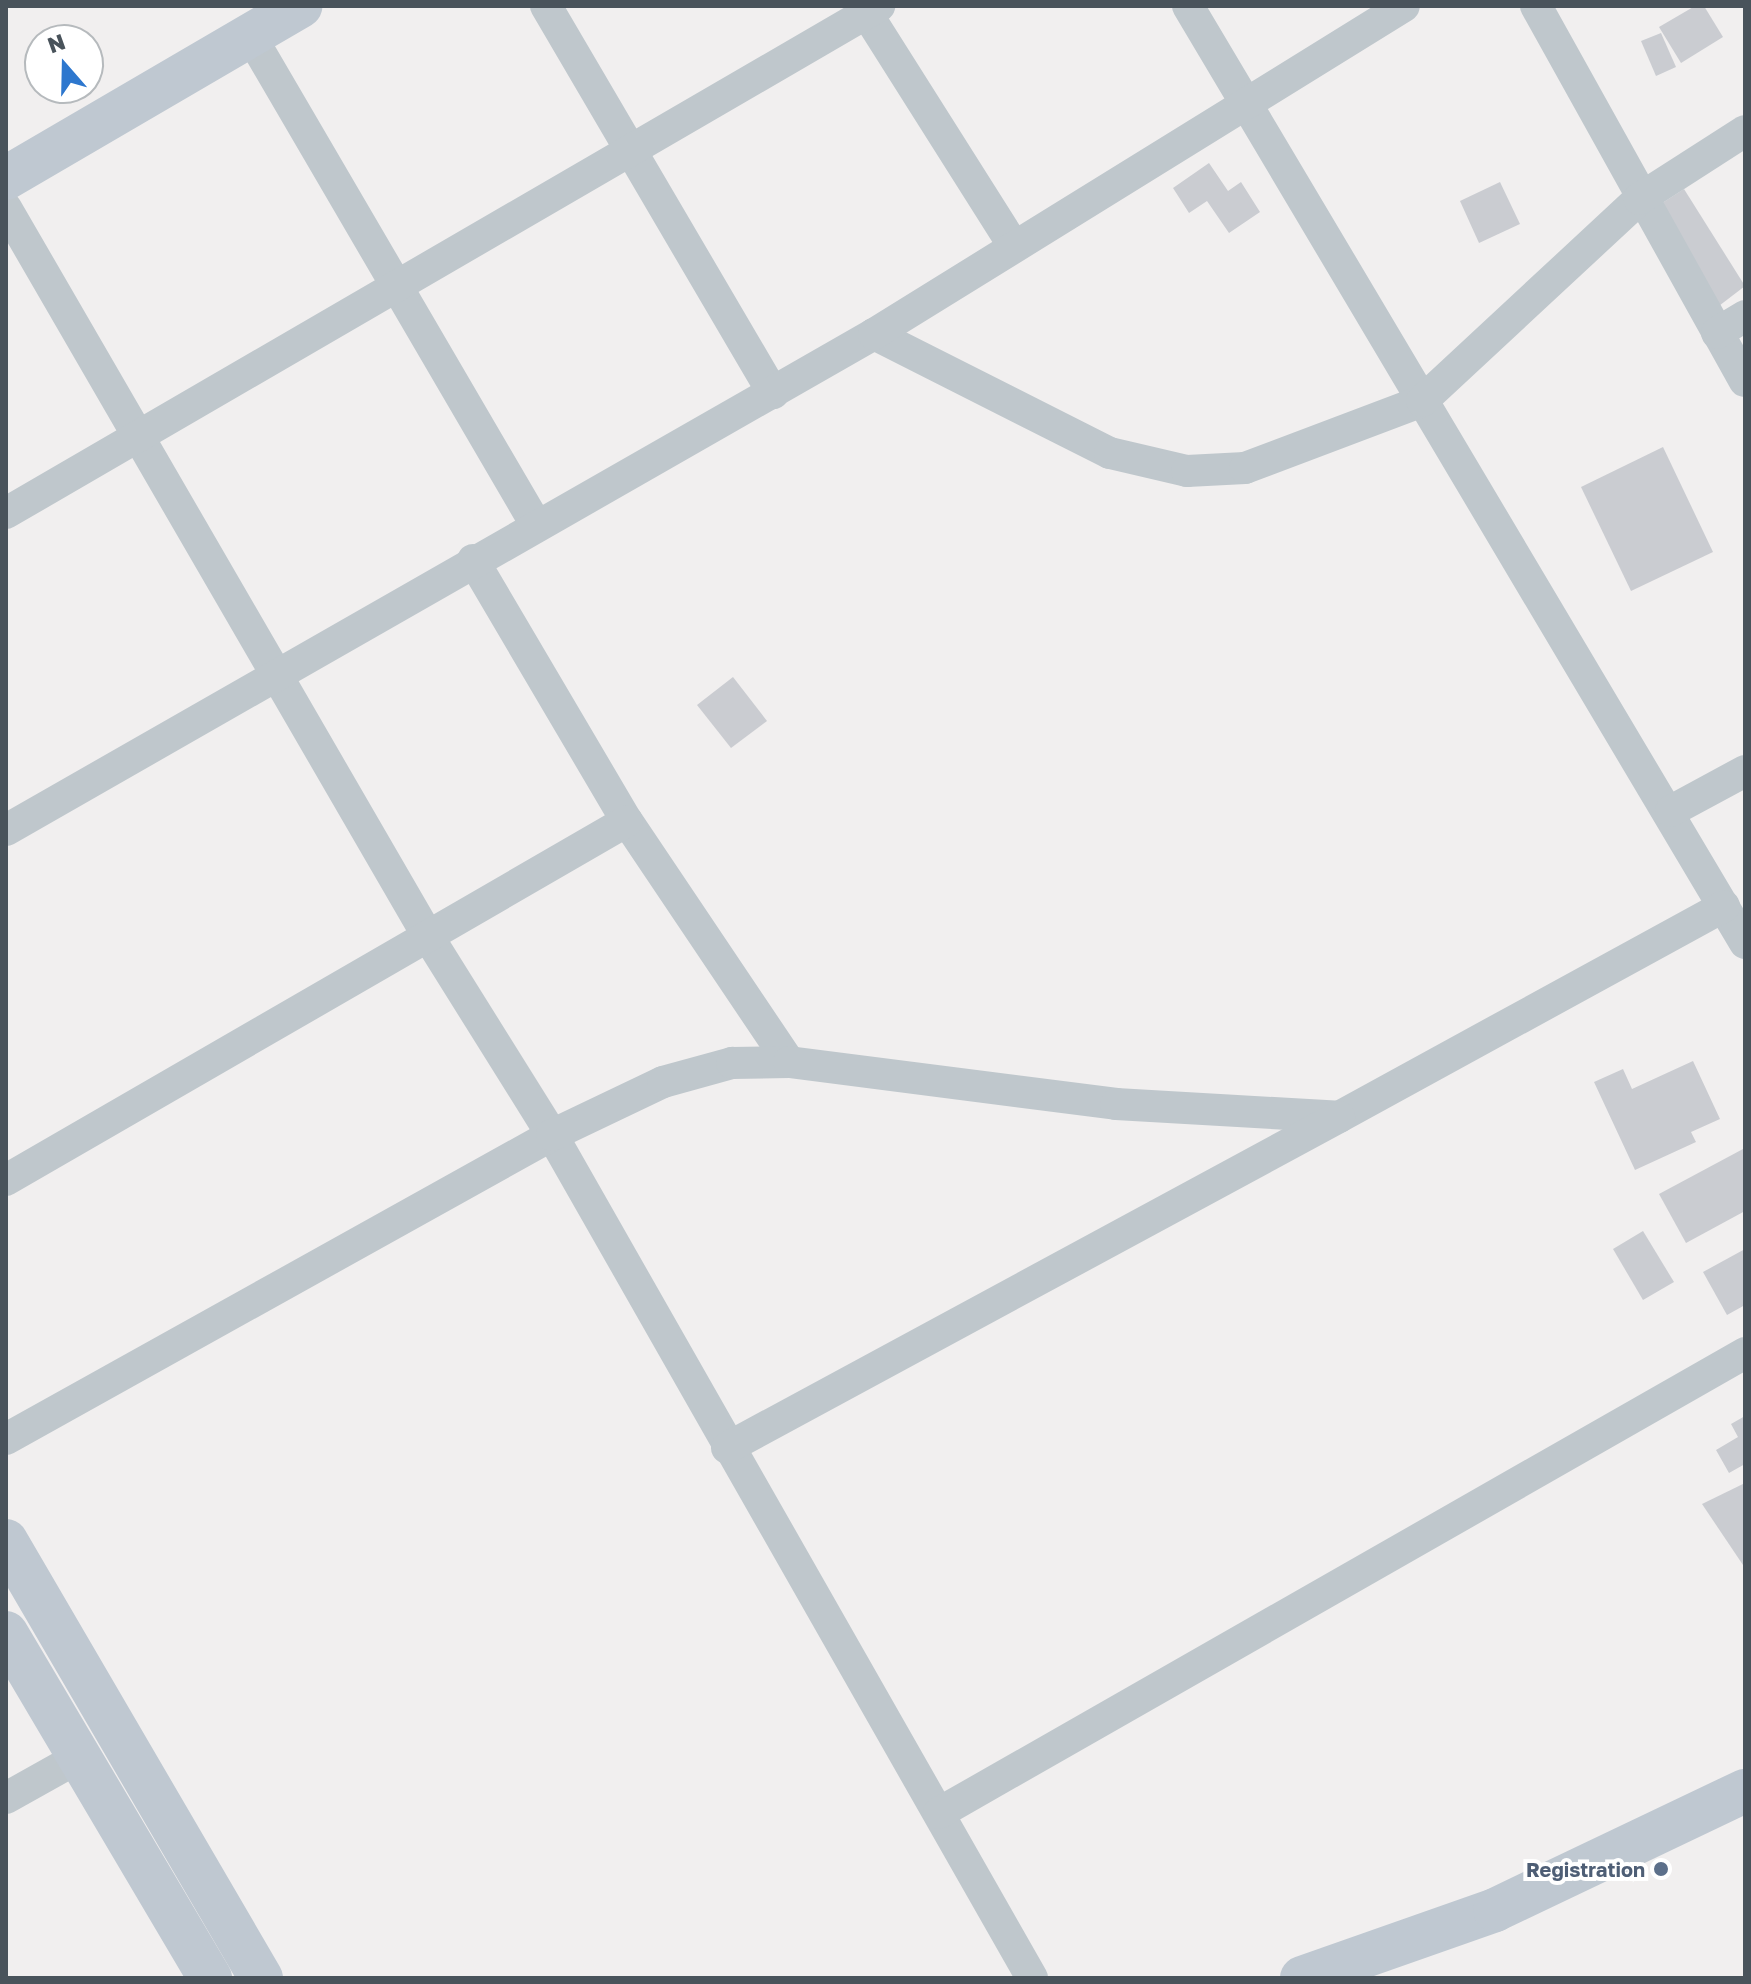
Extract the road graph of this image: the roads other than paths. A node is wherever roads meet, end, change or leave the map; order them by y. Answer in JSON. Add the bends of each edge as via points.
{"nodes":[{"id":1,"x":300,"y":6,"type":"edge"},
{"id":2,"x":546,"y":6,"type":"edge"},
{"id":3,"x":1188,"y":6,"type":"edge"},
{"id":4,"x":1404,"y":6,"type":"edge"},
{"id":5,"x":1536,"y":6,"type":"edge"},
{"id":6,"x":869,"y":8,"type":"edge"},
{"id":7,"x":250,"y":35,"type":"junction"},
{"id":8,"x":1248,"y":107,"type":"junction"},
{"id":9,"x":1745,"y":131,"type":"edge"},
{"id":10,"x":633,"y":153,"type":"junction"},
{"id":11,"x":6,"y":178,"type":"edge"},
{"id":12,"x":1639,"y":199,"type":"junction"},
{"id":13,"x":6,"y":208,"type":"edge"},
{"id":14,"x":1014,"y":246,"type":"junction"},
{"id":15,"x":399,"y":284,"type":"junction"},
{"id":16,"x":1745,"y":316,"type":"edge"},
{"id":17,"x":1717,"y":333,"type":"junction"},
{"id":18,"x":874,"y":334,"type":"junction"},
{"id":19,"x":1745,"y":381,"type":"edge"},
{"id":20,"x":773,"y":393,"type":"junction"},
{"id":21,"x":1422,"y":401,"type":"junction"},
{"id":22,"x":141,"y":434,"type":"junction"},
{"id":23,"x":6,"y":513,"type":"edge"},
{"id":24,"x":535,"y":523,"type":"junction"},
{"id":25,"x":473,"y":560,"type":"junction"},
{"id":26,"x":277,"y":673,"type":"junction"},
{"id":27,"x":1745,"y":771,"type":"edge"},
{"id":28,"x":1671,"y":811,"type":"junction"},
{"id":29,"x":627,"y":821,"type":"junction"},
{"id":30,"x":6,"y":830,"type":"edge"},
{"id":31,"x":1724,"y":906,"type":"junction"},
{"id":32,"x":429,"y":938,"type":"junction"},
{"id":33,"x":1745,"y":943,"type":"edge"},
{"id":34,"x":789,"y":1062,"type":"junction"},
{"id":35,"x":1339,"y":1117,"type":"junction"},
{"id":36,"x":552,"y":1135,"type":"junction"},
{"id":37,"x":6,"y":1180,"type":"edge"},
{"id":38,"x":1745,"y":1353,"type":"edge"},
{"id":39,"x":6,"y":1439,"type":"edge"},
{"id":40,"x":727,"y":1448,"type":"junction"},
{"id":41,"x":6,"y":1541,"type":"edge"},
{"id":42,"x":6,"y":1633,"type":"edge"},
{"id":43,"x":81,"y":1756,"type":"junction"},
{"id":44,"x":1745,"y":1791,"type":"edge"},
{"id":45,"x":6,"y":1798,"type":"edge"},
{"id":46,"x":939,"y":1813,"type":"junction"},
{"id":47,"x":210,"y":1978,"type":"edge"},
{"id":48,"x":261,"y":1978,"type":"edge"},
{"id":49,"x":1032,"y":1978,"type":"edge"},
{"id":50,"x":1302,"y":1978,"type":"edge"}],
"edges":[{"from":1,"to":7,"type":"street"},
{"from":2,"to":10,"type":"street"},
{"from":3,"to":8,"type":"street"},
{"from":4,"to":8,"type":"street"},
{"from":5,"to":12,"type":"street"},
{"from":6,"to":10,"type":"street"},
{"from":6,"to":14,"type":"street"},
{"from":7,"to":11,"type":"street"},
{"from":7,"to":15,"type":"street"},
{"from":8,"to":14,"type":"street"},
{"from":8,"to":21,"type":"street"},
{"from":9,"to":12,"type":"street"},
{"from":10,"to":15,"type":"street"},
{"from":10,"to":20,"type":"street"},
{"from":12,"to":17,"type":"street"},
{"from":12,"to":21,"type":"street"},
{"from":13,"to":22,"type":"street"},
{"from":14,"to":18,"type":"street"},
{"from":15,"to":22,"type":"street"},
{"from":15,"to":24,"type":"street"},
{"from":16,"to":17,"type":"street"},
{"from":17,"to":19,"type":"street"},
{"from":18,"to":20,"type":"street"},
{"from":18,"to":21,"type":"street","via":[[1110,453],[1187,471],[1245,468]]},
{"from":20,"to":24,"type":"street"},
{"from":21,"to":28,"type":"street"},
{"from":22,"to":23,"type":"street"},
{"from":22,"to":26,"type":"street"},
{"from":24,"to":25,"type":"street"},
{"from":25,"to":26,"type":"street"},
{"from":25,"to":29,"type":"street"},
{"from":26,"to":30,"type":"street"},
{"from":26,"to":32,"type":"street"},
{"from":27,"to":28,"type":"street"},
{"from":28,"to":31,"type":"street"},
{"from":29,"to":32,"type":"street"},
{"from":29,"to":34,"type":"street"},
{"from":31,"to":33,"type":"street"},
{"from":31,"to":35,"type":"street"},
{"from":32,"to":36,"type":"street"},
{"from":32,"to":37,"type":"street"},
{"from":34,"to":35,"type":"street","via":[[1116,1104]]},
{"from":34,"to":36,"type":"street","via":[[732,1063],[663,1082]]},
{"from":35,"to":40,"type":"street"},
{"from":36,"to":39,"type":"street"},
{"from":36,"to":40,"type":"street"},
{"from":38,"to":46,"type":"street"},
{"from":40,"to":46,"type":"street"},
{"from":41,"to":48,"type":"street"},
{"from":42,"to":43,"type":"street"},
{"from":43,"to":45,"type":"street"},
{"from":43,"to":47,"type":"street"},
{"from":44,"to":50,"type":"street","via":[[1495,1910]]},
{"from":46,"to":49,"type":"street"}]}
